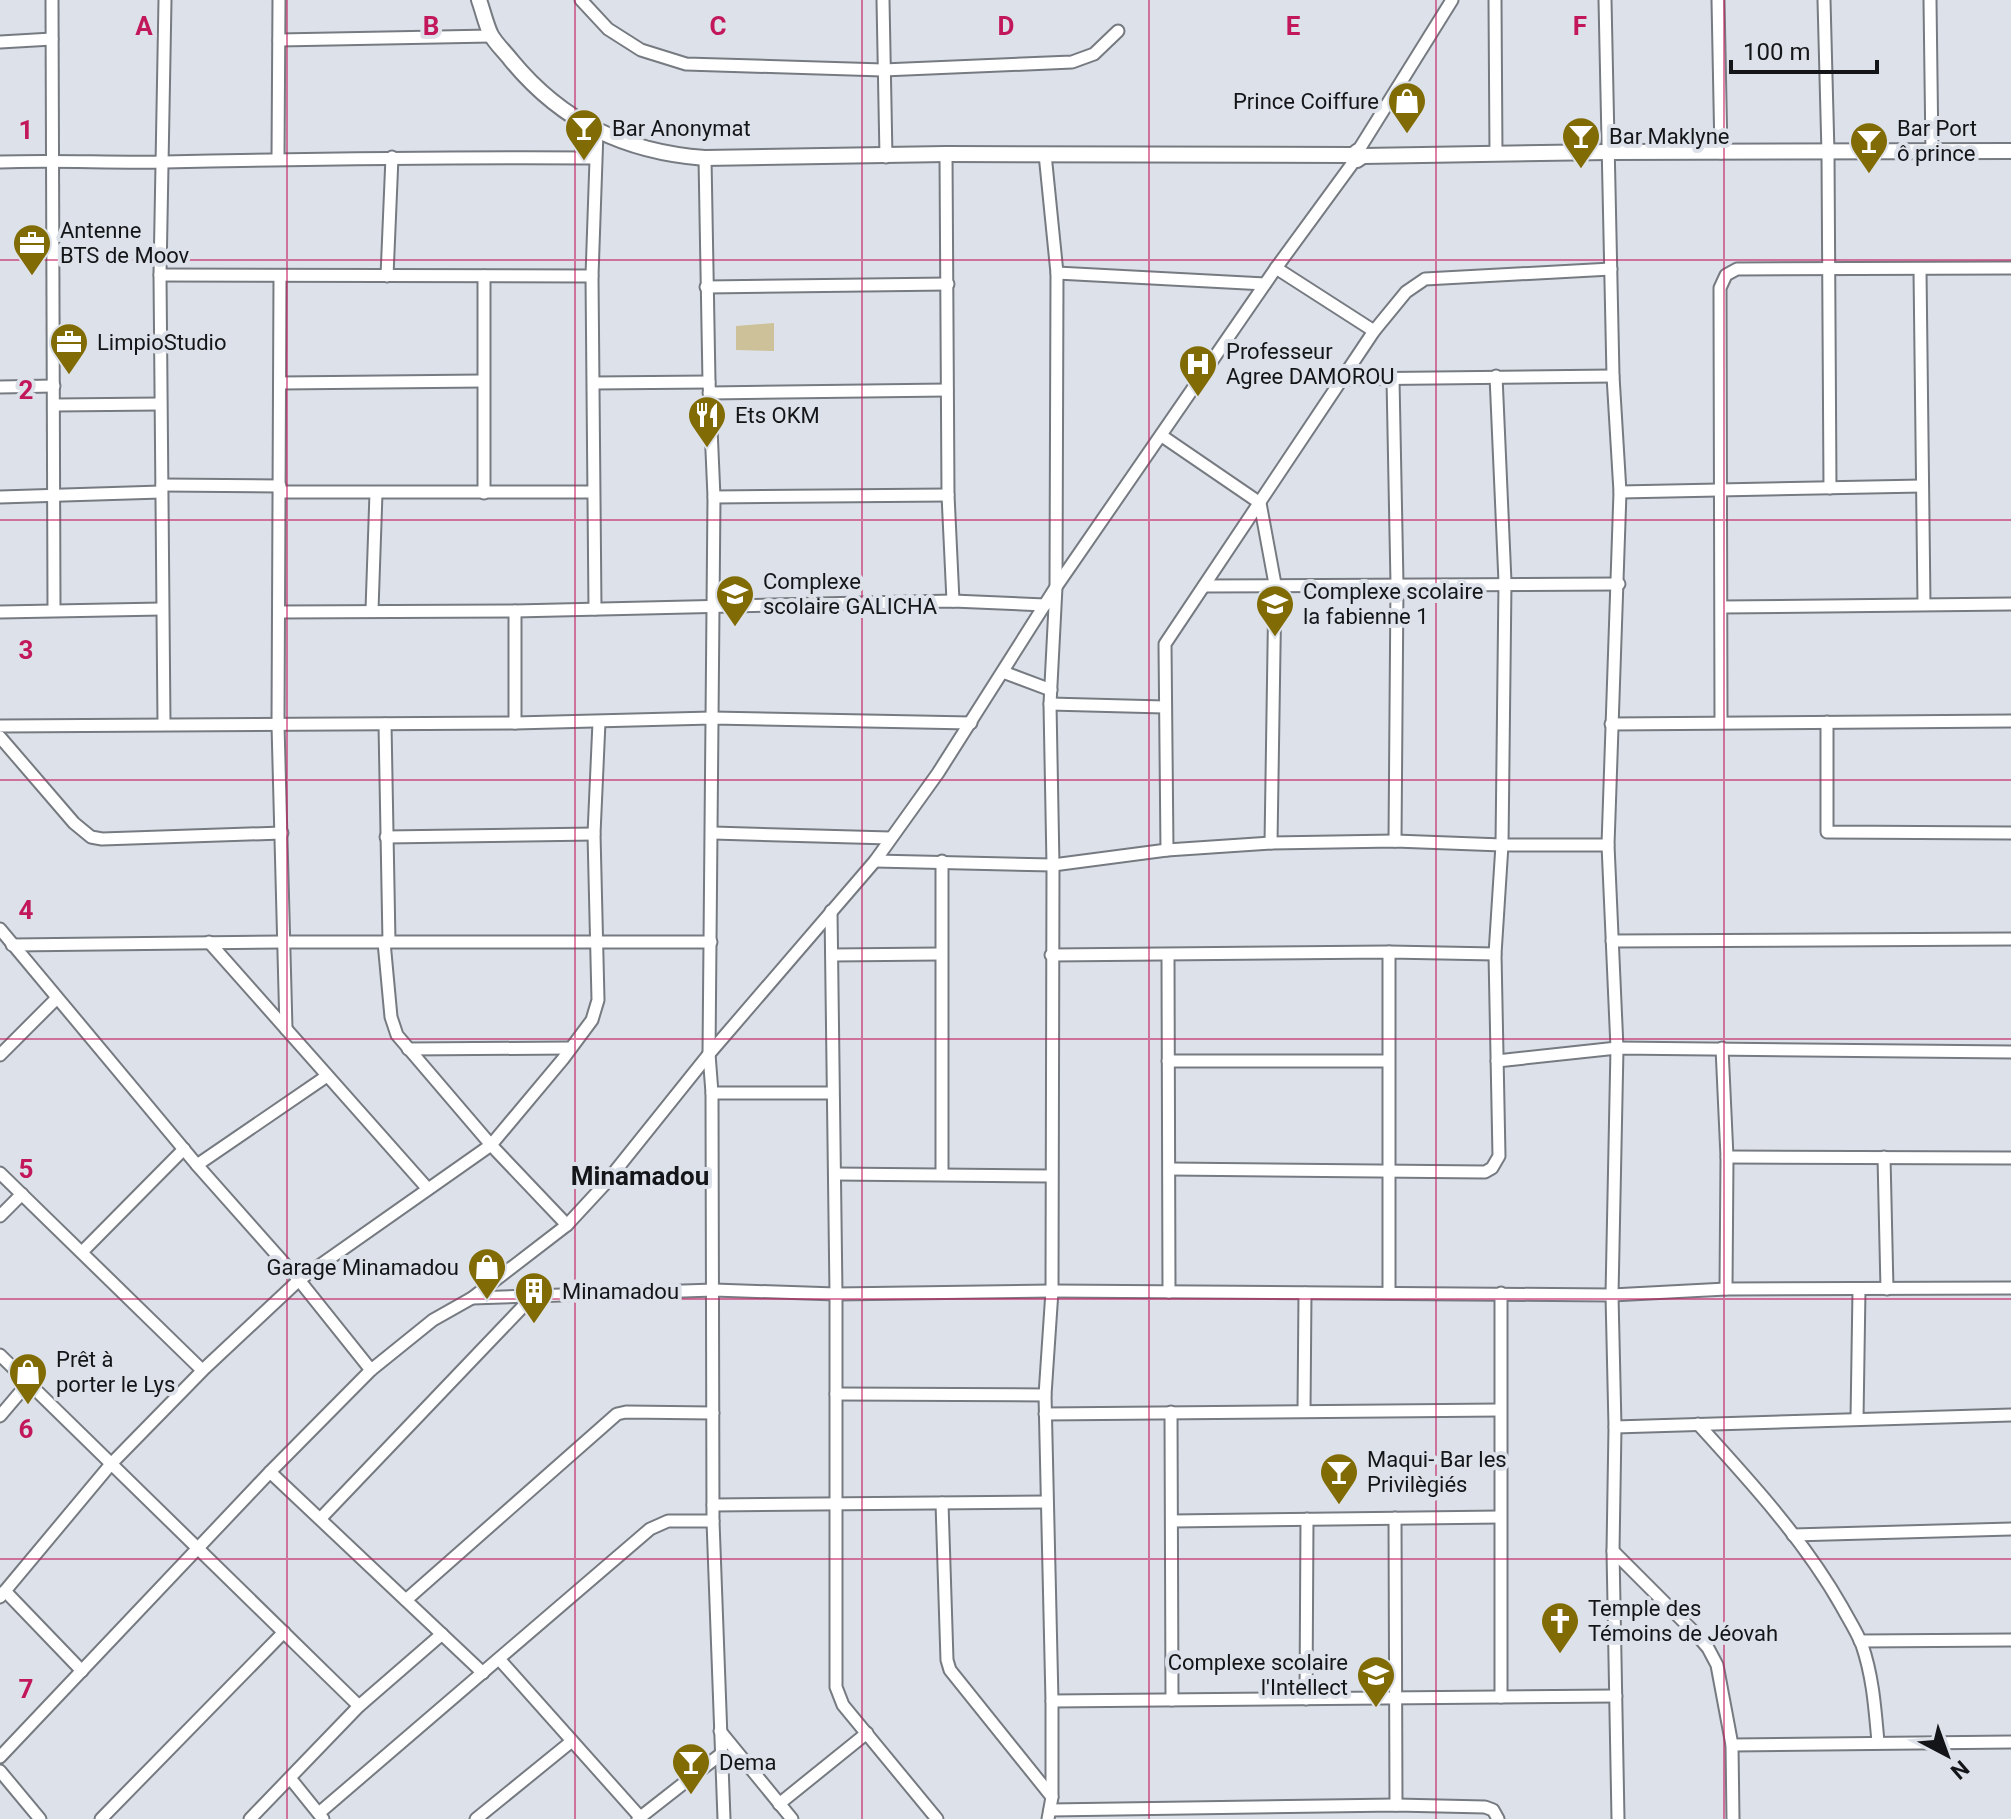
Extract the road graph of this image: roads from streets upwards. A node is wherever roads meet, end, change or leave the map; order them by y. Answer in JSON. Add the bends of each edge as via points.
{"nodes":[{"id":1,"x":52,"y":0,"type":"edge"},
{"id":2,"x":165,"y":0,"type":"edge"},
{"id":3,"x":279,"y":0,"type":"edge"},
{"id":4,"x":479,"y":0,"type":"edge"},
{"id":5,"x":581,"y":0,"type":"edge"},
{"id":6,"x":883,"y":0,"type":"edge"},
{"id":7,"x":1452,"y":0,"type":"edge"},
{"id":8,"x":1495,"y":0,"type":"edge"},
{"id":9,"x":1605,"y":0,"type":"edge"},
{"id":10,"x":1718,"y":0,"type":"edge"},
{"id":11,"x":1824,"y":0,"type":"edge"},
{"id":12,"x":1930,"y":0,"type":"edge"},
{"id":13,"x":1118,"y":31,"type":"dead end"},
{"id":14,"x":491,"y":36,"type":"junction"},
{"id":15,"x":52,"y":39,"type":"junction"},
{"id":16,"x":279,"y":40,"type":"junction"},
{"id":17,"x":0,"y":42,"type":"edge"},
{"id":18,"x":883,"y":70,"type":"junction"},
{"id":19,"x":597,"y":131,"type":"junction"},
{"id":20,"x":2011,"y":151,"type":"edge"},
{"id":21,"x":1607,"y":152,"type":"junction"},
{"id":22,"x":1721,"y":153,"type":"junction"},
{"id":23,"x":1828,"y":153,"type":"junction"},
{"id":24,"x":1932,"y":153,"type":"junction"},
{"id":25,"x":946,"y":154,"type":"junction"},
{"id":26,"x":1045,"y":154,"type":"junction"},
{"id":27,"x":1496,"y":154,"type":"junction"},
{"id":28,"x":1357,"y":155,"type":"junction"},
{"id":29,"x":392,"y":157,"type":"junction"},
{"id":30,"x":886,"y":157,"type":"junction"},
{"id":31,"x":278,"y":158,"type":"junction"},
{"id":32,"x":595,"y":158,"type":"junction"},
{"id":33,"x":705,"y":158,"type":"junction"},
{"id":34,"x":52,"y":160,"type":"junction"},
{"id":35,"x":0,"y":162,"type":"edge"},
{"id":36,"x":161,"y":162,"type":"junction"},
{"id":37,"x":1276,"y":268,"type":"junction"},
{"id":38,"x":2011,"y":268,"type":"edge"},
{"id":39,"x":1611,"y":269,"type":"junction"},
{"id":40,"x":1827,"y":270,"type":"junction"},
{"id":41,"x":1920,"y":270,"type":"junction"},
{"id":42,"x":1057,"y":273,"type":"junction"},
{"id":43,"x":160,"y":275,"type":"junction"},
{"id":44,"x":387,"y":276,"type":"junction"},
{"id":45,"x":484,"y":276,"type":"junction"},
{"id":46,"x":592,"y":276,"type":"junction"},
{"id":47,"x":280,"y":277,"type":"junction"},
{"id":48,"x":948,"y":284,"type":"junction"},
{"id":49,"x":1265,"y":284,"type":"junction"},
{"id":50,"x":706,"y":287,"type":"junction"},
{"id":51,"x":1374,"y":331,"type":"junction"},
{"id":52,"x":1496,"y":376,"type":"junction"},
{"id":53,"x":1613,"y":376,"type":"junction"},
{"id":54,"x":1342,"y":379,"type":"junction"},
{"id":55,"x":1393,"y":379,"type":"junction"},
{"id":56,"x":483,"y":381,"type":"junction"},
{"id":57,"x":281,"y":383,"type":"junction"},
{"id":58,"x":594,"y":383,"type":"junction"},
{"id":59,"x":54,"y":386,"type":"junction"},
{"id":60,"x":0,"y":387,"type":"edge"},
{"id":61,"x":709,"y":388,"type":"junction"},
{"id":62,"x":947,"y":390,"type":"junction"},
{"id":63,"x":160,"y":404,"type":"junction"},
{"id":64,"x":55,"y":405,"type":"junction"},
{"id":65,"x":1162,"y":436,"type":"junction"},
{"id":66,"x":1922,"y":486,"type":"junction"},
{"id":67,"x":1830,"y":488,"type":"junction"},
{"id":68,"x":162,"y":489,"type":"junction"},
{"id":69,"x":280,"y":489,"type":"junction"},
{"id":70,"x":1722,"y":489,"type":"junction"},
{"id":71,"x":593,"y":492,"type":"junction"},
{"id":72,"x":1620,"y":492,"type":"junction"},
{"id":73,"x":376,"y":493,"type":"junction"},
{"id":74,"x":484,"y":493,"type":"junction"},
{"id":75,"x":948,"y":495,"type":"junction"},
{"id":76,"x":55,"y":496,"type":"junction"},
{"id":77,"x":0,"y":497,"type":"edge"},
{"id":78,"x":714,"y":497,"type":"junction"},
{"id":79,"x":1260,"y":503,"type":"junction"},
{"id":80,"x":1505,"y":582,"type":"junction"},
{"id":81,"x":1275,"y":584,"type":"junction"},
{"id":82,"x":1397,"y":584,"type":"junction"},
{"id":83,"x":1619,"y":584,"type":"junction"},
{"id":84,"x":1204,"y":586,"type":"junction"},
{"id":85,"x":1056,"y":587,"type":"junction"},
{"id":86,"x":953,"y":601,"type":"junction"},
{"id":87,"x":1924,"y":604,"type":"junction"},
{"id":88,"x":2011,"y":604,"type":"edge"},
{"id":89,"x":1045,"y":605,"type":"junction"},
{"id":90,"x":1722,"y":607,"type":"junction"},
{"id":91,"x":714,"y":608,"type":"junction"},
{"id":92,"x":54,"y":609,"type":"junction"},
{"id":93,"x":162,"y":609,"type":"junction"},
{"id":94,"x":595,"y":609,"type":"junction"},
{"id":95,"x":372,"y":610,"type":"junction"},
{"id":96,"x":515,"y":611,"type":"junction"},
{"id":97,"x":0,"y":612,"type":"edge"},
{"id":98,"x":279,"y":612,"type":"junction"},
{"id":99,"x":1003,"y":672,"type":"junction"},
{"id":100,"x":1051,"y":690,"type":"junction"},
{"id":101,"x":1050,"y":704,"type":"junction"},
{"id":102,"x":1164,"y":707,"type":"junction"},
{"id":103,"x":712,"y":718,"type":"junction"},
{"id":104,"x":1721,"y":721,"type":"junction"},
{"id":105,"x":2011,"y":721,"type":"edge"},
{"id":106,"x":599,"y":722,"type":"junction"},
{"id":107,"x":1827,"y":722,"type":"junction"},
{"id":108,"x":515,"y":723,"type":"junction"},
{"id":109,"x":971,"y":723,"type":"junction"},
{"id":110,"x":164,"y":724,"type":"junction"},
{"id":111,"x":385,"y":724,"type":"junction"},
{"id":112,"x":1611,"y":724,"type":"junction"},
{"id":113,"x":278,"y":725,"type":"junction"},
{"id":114,"x":0,"y":726,"type":"edge"},
{"id":115,"x":0,"y":737,"type":"edge"},
{"id":116,"x":282,"y":833,"type":"junction"},
{"id":117,"x":713,"y":833,"type":"junction"},
{"id":118,"x":2011,"y":833,"type":"edge"},
{"id":119,"x":594,"y":834,"type":"junction"},
{"id":120,"x":386,"y":837,"type":"junction"},
{"id":121,"x":890,"y":838,"type":"junction"},
{"id":122,"x":1395,"y":841,"type":"junction"},
{"id":123,"x":1271,"y":843,"type":"junction"},
{"id":124,"x":1502,"y":845,"type":"junction"},
{"id":125,"x":1608,"y":845,"type":"junction"},
{"id":126,"x":1167,"y":850,"type":"junction"},
{"id":127,"x":875,"y":861,"type":"junction"},
{"id":128,"x":942,"y":861,"type":"junction"},
{"id":129,"x":1053,"y":865,"type":"junction"},
{"id":130,"x":831,"y":911,"type":"junction"},
{"id":131,"x":1,"y":933,"type":"edge"},
{"id":132,"x":2011,"y":939,"type":"edge"},
{"id":133,"x":1612,"y":941,"type":"junction"},
{"id":134,"x":209,"y":942,"type":"junction"},
{"id":135,"x":283,"y":942,"type":"junction"},
{"id":136,"x":386,"y":942,"type":"junction"},
{"id":137,"x":711,"y":942,"type":"junction"},
{"id":138,"x":597,"y":943,"type":"junction"},
{"id":139,"x":12,"y":945,"type":"junction"},
{"id":140,"x":1389,"y":952,"type":"junction"},
{"id":141,"x":940,"y":954,"type":"junction"},
{"id":142,"x":1495,"y":954,"type":"junction"},
{"id":143,"x":832,"y":955,"type":"junction"},
{"id":144,"x":1051,"y":955,"type":"junction"},
{"id":145,"x":1168,"y":955,"type":"junction"},
{"id":146,"x":56,"y":999,"type":"junction"},
{"id":147,"x":286,"y":1029,"type":"junction"},
{"id":148,"x":571,"y":1048,"type":"junction"},
{"id":149,"x":1617,"y":1048,"type":"junction"},
{"id":150,"x":1722,"y":1048,"type":"junction"},
{"id":151,"x":408,"y":1049,"type":"junction"},
{"id":152,"x":2011,"y":1052,"type":"edge"},
{"id":153,"x":709,"y":1054,"type":"junction"},
{"id":154,"x":0,"y":1055,"type":"edge"},
{"id":155,"x":1168,"y":1061,"type":"junction"},
{"id":156,"x":1387,"y":1061,"type":"junction"},
{"id":157,"x":1497,"y":1061,"type":"junction"},
{"id":158,"x":327,"y":1076,"type":"junction"},
{"id":159,"x":712,"y":1093,"type":"junction"},
{"id":160,"x":832,"y":1093,"type":"junction"},
{"id":161,"x":491,"y":1145,"type":"junction"},
{"id":162,"x":184,"y":1149,"type":"junction"},
{"id":163,"x":1727,"y":1157,"type":"junction"},
{"id":164,"x":1884,"y":1157,"type":"junction"},
{"id":165,"x":2011,"y":1158,"type":"edge"},
{"id":166,"x":197,"y":1165,"type":"junction"},
{"id":167,"x":1170,"y":1169,"type":"junction"},
{"id":168,"x":1387,"y":1172,"type":"junction"},
{"id":169,"x":0,"y":1173,"type":"edge"},
{"id":170,"x":942,"y":1173,"type":"junction"},
{"id":171,"x":835,"y":1174,"type":"junction"},
{"id":172,"x":1051,"y":1176,"type":"junction"},
{"id":173,"x":428,"y":1189,"type":"junction"},
{"id":174,"x":22,"y":1194,"type":"junction"},
{"id":175,"x":0,"y":1216,"type":"edge"},
{"id":176,"x":567,"y":1225,"type":"junction"},
{"id":177,"x":82,"y":1252,"type":"junction"},
{"id":178,"x":299,"y":1280,"type":"junction"},
{"id":179,"x":2011,"y":1288,"type":"edge"},
{"id":180,"x":1726,"y":1289,"type":"junction"},
{"id":181,"x":1887,"y":1289,"type":"junction"},
{"id":182,"x":714,"y":1290,"type":"junction"},
{"id":183,"x":1859,"y":1290,"type":"junction"},
{"id":184,"x":1052,"y":1291,"type":"junction"},
{"id":185,"x":1169,"y":1292,"type":"junction"},
{"id":186,"x":1305,"y":1293,"type":"junction"},
{"id":187,"x":1389,"y":1293,"type":"junction"},
{"id":188,"x":1501,"y":1293,"type":"junction"},
{"id":189,"x":836,"y":1294,"type":"junction"},
{"id":190,"x":534,"y":1295,"type":"junction"},
{"id":191,"x":1612,"y":1295,"type":"junction"},
{"id":192,"x":472,"y":1298,"type":"junction"},
{"id":193,"x":0,"y":1355,"type":"edge"},
{"id":194,"x":202,"y":1370,"type":"junction"},
{"id":195,"x":371,"y":1370,"type":"junction"},
{"id":196,"x":28,"y":1383,"type":"junction"},
{"id":197,"x":836,"y":1394,"type":"junction"},
{"id":198,"x":1045,"y":1395,"type":"junction"},
{"id":199,"x":1500,"y":1410,"type":"junction"},
{"id":200,"x":1304,"y":1411,"type":"junction"},
{"id":201,"x":1171,"y":1412,"type":"junction"},
{"id":202,"x":713,"y":1413,"type":"junction"},
{"id":203,"x":1045,"y":1414,"type":"junction"},
{"id":204,"x":2011,"y":1415,"type":"edge"},
{"id":205,"x":0,"y":1416,"type":"edge"},
{"id":206,"x":1857,"y":1419,"type":"junction"},
{"id":207,"x":1698,"y":1424,"type":"junction"},
{"id":208,"x":1615,"y":1427,"type":"junction"},
{"id":209,"x":111,"y":1464,"type":"junction"},
{"id":210,"x":270,"y":1472,"type":"junction"},
{"id":211,"x":1045,"y":1502,"type":"junction"},
{"id":212,"x":942,"y":1503,"type":"junction"},
{"id":213,"x":713,"y":1505,"type":"junction"},
{"id":214,"x":835,"y":1505,"type":"junction"},
{"id":215,"x":1500,"y":1517,"type":"junction"},
{"id":216,"x":321,"y":1518,"type":"junction"},
{"id":217,"x":1395,"y":1518,"type":"junction"},
{"id":218,"x":1307,"y":1519,"type":"junction"},
{"id":219,"x":713,"y":1521,"type":"junction"},
{"id":220,"x":1172,"y":1521,"type":"junction"},
{"id":221,"x":2011,"y":1529,"type":"edge"},
{"id":222,"x":1793,"y":1535,"type":"junction"},
{"id":223,"x":197,"y":1549,"type":"junction"},
{"id":224,"x":1613,"y":1551,"type":"junction"},
{"id":225,"x":3,"y":1594,"type":"edge"},
{"id":226,"x":406,"y":1600,"type":"junction"},
{"id":227,"x":284,"y":1632,"type":"junction"},
{"id":228,"x":442,"y":1634,"type":"junction"},
{"id":229,"x":2011,"y":1640,"type":"edge"},
{"id":230,"x":1860,"y":1641,"type":"junction"},
{"id":231,"x":499,"y":1659,"type":"junction"},
{"id":232,"x":82,"y":1671,"type":"junction"},
{"id":233,"x":483,"y":1673,"type":"junction"},
{"id":234,"x":1616,"y":1696,"type":"junction"},
{"id":235,"x":1501,"y":1697,"type":"junction"},
{"id":236,"x":1396,"y":1698,"type":"junction"},
{"id":237,"x":1306,"y":1699,"type":"junction"},
{"id":238,"x":1172,"y":1700,"type":"junction"},
{"id":239,"x":1052,"y":1701,"type":"junction"},
{"id":240,"x":359,"y":1706,"type":"junction"},
{"id":241,"x":720,"y":1731,"type":"junction"},
{"id":242,"x":867,"y":1733,"type":"junction"},
{"id":243,"x":572,"y":1741,"type":"junction"},
{"id":244,"x":1878,"y":1742,"type":"junction"},
{"id":245,"x":2011,"y":1742,"type":"edge"},
{"id":246,"x":1732,"y":1745,"type":"junction"},
{"id":247,"x":721,"y":1754,"type":"junction"},
{"id":248,"x":0,"y":1757,"type":"edge"},
{"id":249,"x":0,"y":1771,"type":"edge"},
{"id":250,"x":290,"y":1778,"type":"junction"},
{"id":251,"x":1052,"y":1797,"type":"junction"},
{"id":252,"x":779,"y":1804,"type":"junction"},
{"id":253,"x":1396,"y":1805,"type":"junction"},
{"id":254,"x":1296,"y":1813,"type":"edge"},
{"id":255,"x":1168,"y":1814,"type":"edge"},
{"id":256,"x":1049,"y":1815,"type":"edge"},
{"id":257,"x":322,"y":1816,"type":"edge"},
{"id":258,"x":639,"y":1818,"type":"edge"},
{"id":259,"x":40,"y":1819,"type":"edge"},
{"id":260,"x":101,"y":1819,"type":"edge"},
{"id":261,"x":250,"y":1819,"type":"edge"},
{"id":262,"x":476,"y":1819,"type":"edge"},
{"id":263,"x":724,"y":1819,"type":"edge"},
{"id":264,"x":792,"y":1819,"type":"edge"},
{"id":265,"x":937,"y":1819,"type":"edge"},
{"id":266,"x":1498,"y":1819,"type":"edge"},
{"id":267,"x":1618,"y":1819,"type":"edge"},
{"id":268,"x":1733,"y":1819,"type":"edge"}],
"edges":[{"from":1,"to":15,"type":"street"},
{"from":2,"to":36,"type":"street"},
{"from":3,"to":16,"type":"street"},
{"from":4,"to":14,"type":"street"},
{"from":5,"to":18,"type":"street","via":[[608,29],[641,50],[686,64]]},
{"from":6,"to":18,"type":"street"},
{"from":7,"to":28,"type":"street"},
{"from":8,"to":27,"type":"street"},
{"from":9,"to":21,"type":"street"},
{"from":10,"to":22,"type":"street"},
{"from":11,"to":23,"type":"street"},
{"from":12,"to":24,"type":"street"},
{"from":13,"to":18,"type":"street","via":[[1094,54],[1072,62]]},
{"from":14,"to":16,"type":"street"},
{"from":14,"to":19,"type":"street","via":[[528,81]]},
{"from":15,"to":17,"type":"street"},
{"from":15,"to":34,"type":"street"},
{"from":16,"to":31,"type":"street"},
{"from":18,"to":30,"type":"street"},
{"from":19,"to":32,"type":"street"},
{"from":19,"to":33,"type":"street","via":[[651,151]]},
{"from":20,"to":24,"type":"street"},
{"from":21,"to":22,"type":"street"},
{"from":21,"to":27,"type":"street"},
{"from":21,"to":39,"type":"street"},
{"from":22,"to":23,"type":"street"},
{"from":23,"to":24,"type":"street"},
{"from":23,"to":40,"type":"street"},
{"from":25,"to":26,"type":"street"},
{"from":25,"to":30,"type":"street"},
{"from":25,"to":48,"type":"street"},
{"from":26,"to":28,"type":"street"},
{"from":26,"to":42,"type":"street"},
{"from":27,"to":28,"type":"street"},
{"from":28,"to":37,"type":"street"},
{"from":29,"to":31,"type":"street"},
{"from":29,"to":32,"type":"street"},
{"from":29,"to":44,"type":"street"},
{"from":30,"to":33,"type":"street"},
{"from":31,"to":36,"type":"street"},
{"from":32,"to":46,"type":"street"},
{"from":33,"to":50,"type":"street"},
{"from":34,"to":35,"type":"street"},
{"from":34,"to":36,"type":"street"},
{"from":34,"to":59,"type":"street"},
{"from":36,"to":43,"type":"street"},
{"from":37,"to":49,"type":"street"},
{"from":37,"to":51,"type":"street"},
{"from":38,"to":41,"type":"street"},
{"from":39,"to":51,"type":"street","via":[[1425,279],[1406,292]]},
{"from":39,"to":53,"type":"street"},
{"from":40,"to":41,"type":"street"},
{"from":40,"to":67,"type":"street"},
{"from":40,"to":70,"type":"street","via":[[1737,269],[1722,281]]},
{"from":41,"to":66,"type":"street"},
{"from":42,"to":49,"type":"street"},
{"from":42,"to":85,"type":"street"},
{"from":43,"to":47,"type":"street"},
{"from":43,"to":63,"type":"street"},
{"from":44,"to":45,"type":"street"},
{"from":44,"to":47,"type":"street"},
{"from":45,"to":46,"type":"street"},
{"from":45,"to":56,"type":"street"},
{"from":46,"to":58,"type":"street"},
{"from":47,"to":57,"type":"street"},
{"from":48,"to":50,"type":"street"},
{"from":48,"to":62,"type":"street"},
{"from":49,"to":65,"type":"street"},
{"from":50,"to":61,"type":"street"},
{"from":51,"to":54,"type":"street"},
{"from":52,"to":53,"type":"street"},
{"from":52,"to":55,"type":"street"},
{"from":52,"to":80,"type":"street"},
{"from":53,"to":72,"type":"street"},
{"from":54,"to":55,"type":"street"},
{"from":54,"to":79,"type":"street"},
{"from":55,"to":82,"type":"street"},
{"from":56,"to":57,"type":"street"},
{"from":56,"to":74,"type":"street"},
{"from":57,"to":69,"type":"street"},
{"from":58,"to":61,"type":"street"},
{"from":58,"to":71,"type":"street"},
{"from":59,"to":60,"type":"street"},
{"from":59,"to":64,"type":"street"},
{"from":61,"to":62,"type":"street"},
{"from":61,"to":78,"type":"street"},
{"from":62,"to":75,"type":"street"},
{"from":63,"to":64,"type":"street"},
{"from":63,"to":68,"type":"street"},
{"from":64,"to":76,"type":"street"},
{"from":65,"to":79,"type":"street"},
{"from":65,"to":85,"type":"street"},
{"from":66,"to":67,"type":"street"},
{"from":66,"to":87,"type":"street"},
{"from":67,"to":70,"type":"street"},
{"from":68,"to":69,"type":"street"},
{"from":68,"to":76,"type":"street"},
{"from":68,"to":93,"type":"street"},
{"from":69,"to":73,"type":"street"},
{"from":69,"to":98,"type":"street"},
{"from":70,"to":72,"type":"street"},
{"from":70,"to":90,"type":"street"},
{"from":71,"to":74,"type":"street"},
{"from":71,"to":94,"type":"street"},
{"from":72,"to":83,"type":"street"},
{"from":73,"to":74,"type":"street"},
{"from":73,"to":95,"type":"street"},
{"from":75,"to":78,"type":"street"},
{"from":75,"to":86,"type":"street"},
{"from":76,"to":77,"type":"street"},
{"from":76,"to":92,"type":"street"},
{"from":78,"to":91,"type":"street"},
{"from":79,"to":81,"type":"street"},
{"from":79,"to":84,"type":"street"},
{"from":80,"to":82,"type":"street"},
{"from":80,"to":83,"type":"street"},
{"from":80,"to":124,"type":"street"},
{"from":81,"to":82,"type":"street"},
{"from":81,"to":84,"type":"street"},
{"from":81,"to":123,"type":"street"},
{"from":82,"to":122,"type":"street"},
{"from":83,"to":112,"type":"street"},
{"from":84,"to":102,"type":"street","via":[[1165,644]]},
{"from":85,"to":89,"type":"street"},
{"from":85,"to":100,"type":"street"},
{"from":86,"to":89,"type":"street"},
{"from":86,"to":91,"type":"street"},
{"from":87,"to":88,"type":"street"},
{"from":87,"to":90,"type":"street"},
{"from":89,"to":99,"type":"street"},
{"from":90,"to":104,"type":"street"},
{"from":91,"to":94,"type":"street"},
{"from":91,"to":103,"type":"street"},
{"from":92,"to":93,"type":"street"},
{"from":92,"to":97,"type":"street"},
{"from":93,"to":110,"type":"street"},
{"from":94,"to":96,"type":"street"},
{"from":95,"to":96,"type":"street"},
{"from":95,"to":98,"type":"street"},
{"from":96,"to":108,"type":"street"},
{"from":98,"to":113,"type":"street"},
{"from":99,"to":100,"type":"street"},
{"from":99,"to":109,"type":"street"},
{"from":100,"to":101,"type":"street"},
{"from":101,"to":102,"type":"street"},
{"from":101,"to":129,"type":"street"},
{"from":102,"to":126,"type":"street"},
{"from":103,"to":106,"type":"street"},
{"from":103,"to":109,"type":"street"},
{"from":103,"to":117,"type":"street"},
{"from":104,"to":107,"type":"street"},
{"from":104,"to":112,"type":"street"},
{"from":105,"to":107,"type":"street"},
{"from":106,"to":108,"type":"street"},
{"from":106,"to":119,"type":"street"},
{"from":107,"to":118,"type":"street","via":[[1827,832]]},
{"from":108,"to":111,"type":"street"},
{"from":109,"to":121,"type":"street"},
{"from":110,"to":113,"type":"street"},
{"from":110,"to":114,"type":"street"},
{"from":111,"to":113,"type":"street"},
{"from":111,"to":120,"type":"street"},
{"from":112,"to":125,"type":"street"},
{"from":113,"to":116,"type":"street"},
{"from":115,"to":116,"type":"street","via":[[91,837]]},
{"from":116,"to":135,"type":"street"},
{"from":117,"to":121,"type":"street"},
{"from":117,"to":137,"type":"street"},
{"from":119,"to":120,"type":"street"},
{"from":119,"to":138,"type":"street"},
{"from":120,"to":136,"type":"street"},
{"from":121,"to":127,"type":"street"},
{"from":122,"to":123,"type":"street"},
{"from":122,"to":124,"type":"street"},
{"from":123,"to":126,"type":"street"},
{"from":124,"to":125,"type":"street"},
{"from":124,"to":142,"type":"street"},
{"from":125,"to":133,"type":"street"},
{"from":126,"to":129,"type":"street"},
{"from":127,"to":128,"type":"street"},
{"from":127,"to":130,"type":"street"},
{"from":128,"to":129,"type":"street"},
{"from":128,"to":141,"type":"street"},
{"from":129,"to":144,"type":"street"},
{"from":130,"to":143,"type":"street"},
{"from":130,"to":153,"type":"street"},
{"from":131,"to":139,"type":"street"},
{"from":132,"to":133,"type":"street"},
{"from":133,"to":149,"type":"street"},
{"from":134,"to":135,"type":"street"},
{"from":134,"to":139,"type":"street"},
{"from":134,"to":147,"type":"street"},
{"from":135,"to":136,"type":"street"},
{"from":135,"to":147,"type":"street"},
{"from":136,"to":138,"type":"street"},
{"from":136,"to":151,"type":"street","via":[[391,1017]]},
{"from":137,"to":138,"type":"street"},
{"from":137,"to":153,"type":"street"},
{"from":138,"to":148,"type":"street","via":[[596,1011]]},
{"from":139,"to":146,"type":"street"},
{"from":140,"to":142,"type":"street"},
{"from":140,"to":145,"type":"street"},
{"from":140,"to":156,"type":"street"},
{"from":141,"to":143,"type":"street"},
{"from":141,"to":170,"type":"street"},
{"from":142,"to":157,"type":"street"},
{"from":143,"to":160,"type":"street"},
{"from":144,"to":145,"type":"street"},
{"from":144,"to":172,"type":"street"},
{"from":145,"to":155,"type":"street"},
{"from":146,"to":154,"type":"street"},
{"from":146,"to":162,"type":"street"},
{"from":147,"to":158,"type":"street"},
{"from":148,"to":151,"type":"street"},
{"from":148,"to":161,"type":"street"},
{"from":149,"to":150,"type":"street"},
{"from":149,"to":157,"type":"street"},
{"from":149,"to":191,"type":"street"},
{"from":150,"to":152,"type":"street"},
{"from":150,"to":163,"type":"street"},
{"from":151,"to":161,"type":"street"},
{"from":153,"to":159,"type":"street"},
{"from":153,"to":176,"type":"street"},
{"from":155,"to":156,"type":"street"},
{"from":155,"to":167,"type":"street"},
{"from":156,"to":168,"type":"street"},
{"from":157,"to":168,"type":"street","via":[[1499,1156],[1492,1168]]},
{"from":158,"to":166,"type":"street"},
{"from":158,"to":173,"type":"street"},
{"from":159,"to":160,"type":"street"},
{"from":159,"to":182,"type":"street"},
{"from":160,"to":171,"type":"street"},
{"from":161,"to":173,"type":"street"},
{"from":161,"to":176,"type":"street"},
{"from":162,"to":166,"type":"street"},
{"from":162,"to":177,"type":"street"},
{"from":163,"to":164,"type":"street"},
{"from":163,"to":180,"type":"street"},
{"from":164,"to":165,"type":"street"},
{"from":164,"to":181,"type":"street"},
{"from":166,"to":178,"type":"street"},
{"from":167,"to":168,"type":"street"},
{"from":167,"to":185,"type":"street"},
{"from":168,"to":187,"type":"street"},
{"from":169,"to":174,"type":"street"},
{"from":170,"to":171,"type":"street"},
{"from":170,"to":172,"type":"street"},
{"from":171,"to":189,"type":"street"},
{"from":172,"to":184,"type":"street"},
{"from":173,"to":178,"type":"street"},
{"from":174,"to":175,"type":"street"},
{"from":174,"to":177,"type":"street"},
{"from":176,"to":192,"type":"street"},
{"from":177,"to":194,"type":"street"},
{"from":178,"to":194,"type":"street"},
{"from":178,"to":195,"type":"street"},
{"from":179,"to":181,"type":"street"},
{"from":180,"to":183,"type":"street"},
{"from":180,"to":191,"type":"street"},
{"from":181,"to":183,"type":"street"},
{"from":182,"to":189,"type":"street"},
{"from":182,"to":190,"type":"street"},
{"from":182,"to":202,"type":"street"},
{"from":183,"to":206,"type":"street"},
{"from":184,"to":185,"type":"street"},
{"from":184,"to":189,"type":"street"},
{"from":184,"to":198,"type":"street"},
{"from":185,"to":186,"type":"street"},
{"from":186,"to":187,"type":"street"},
{"from":186,"to":200,"type":"street"},
{"from":187,"to":188,"type":"street"},
{"from":188,"to":191,"type":"street"},
{"from":188,"to":199,"type":"street"},
{"from":189,"to":197,"type":"street"},
{"from":190,"to":192,"type":"street"},
{"from":190,"to":216,"type":"street"},
{"from":191,"to":208,"type":"street"},
{"from":192,"to":195,"type":"street","via":[[444,1312]]},
{"from":193,"to":196,"type":"street"},
{"from":194,"to":209,"type":"street"},
{"from":195,"to":210,"type":"street"},
{"from":196,"to":205,"type":"street"},
{"from":196,"to":209,"type":"street"},
{"from":197,"to":198,"type":"street"},
{"from":197,"to":214,"type":"street"},
{"from":198,"to":203,"type":"street"},
{"from":199,"to":200,"type":"street"},
{"from":199,"to":215,"type":"street"},
{"from":200,"to":201,"type":"street"},
{"from":201,"to":203,"type":"street"},
{"from":201,"to":220,"type":"street"},
{"from":202,"to":213,"type":"street"},
{"from":202,"to":226,"type":"street","via":[[617,1414]]},
{"from":203,"to":211,"type":"street"},
{"from":204,"to":206,"type":"street"},
{"from":206,"to":207,"type":"street"},
{"from":207,"to":208,"type":"street"},
{"from":207,"to":222,"type":"street"},
{"from":208,"to":224,"type":"street"},
{"from":209,"to":223,"type":"street"},
{"from":209,"to":225,"type":"street"},
{"from":210,"to":216,"type":"street"},
{"from":210,"to":223,"type":"street"},
{"from":211,"to":212,"type":"street"},
{"from":211,"to":239,"type":"street"},
{"from":212,"to":214,"type":"street"},
{"from":212,"to":251,"type":"street","via":[[950,1670]]},
{"from":213,"to":214,"type":"street"},
{"from":213,"to":219,"type":"street"},
{"from":214,"to":242,"type":"street","via":[[837,1694]]},
{"from":215,"to":217,"type":"street"},
{"from":215,"to":235,"type":"street"},
{"from":216,"to":226,"type":"street"},
{"from":217,"to":218,"type":"street"},
{"from":217,"to":236,"type":"street"},
{"from":218,"to":220,"type":"street"},
{"from":218,"to":237,"type":"street"},
{"from":219,"to":231,"type":"street","via":[[657,1525]]},
{"from":219,"to":241,"type":"street"},
{"from":220,"to":238,"type":"street"},
{"from":221,"to":222,"type":"street"},
{"from":222,"to":230,"type":"street"},
{"from":223,"to":227,"type":"street"},
{"from":223,"to":232,"type":"street"},
{"from":224,"to":234,"type":"street"},
{"from":224,"to":246,"type":"street","via":[[1708,1648],[1717,1665]]},
{"from":225,"to":232,"type":"street"},
{"from":226,"to":228,"type":"street"},
{"from":227,"to":240,"type":"street"},
{"from":227,"to":260,"type":"street"},
{"from":228,"to":233,"type":"street"},
{"from":228,"to":240,"type":"street"},
{"from":229,"to":230,"type":"street"},
{"from":230,"to":244,"type":"street","via":[[1872,1679]]},
{"from":231,"to":233,"type":"street"},
{"from":231,"to":243,"type":"street"},
{"from":232,"to":248,"type":"street"},
{"from":233,"to":257,"type":"street"},
{"from":234,"to":235,"type":"street"},
{"from":234,"to":267,"type":"street"},
{"from":235,"to":236,"type":"street"},
{"from":236,"to":237,"type":"street"},
{"from":236,"to":253,"type":"street"},
{"from":237,"to":238,"type":"street"},
{"from":238,"to":239,"type":"street"},
{"from":239,"to":251,"type":"street"},
{"from":240,"to":250,"type":"street"},
{"from":241,"to":247,"type":"street"},
{"from":241,"to":252,"type":"street"},
{"from":242,"to":252,"type":"street"},
{"from":242,"to":265,"type":"street"},
{"from":243,"to":258,"type":"street"},
{"from":243,"to":262,"type":"street"},
{"from":244,"to":245,"type":"street"},
{"from":244,"to":246,"type":"street"},
{"from":246,"to":268,"type":"street"},
{"from":247,"to":258,"type":"street"},
{"from":247,"to":263,"type":"street"},
{"from":249,"to":259,"type":"street"},
{"from":250,"to":257,"type":"street"},
{"from":250,"to":261,"type":"street"},
{"from":251,"to":256,"type":"street"},
{"from":252,"to":264,"type":"street"},
{"from":253,"to":254,"type":"street"},
{"from":253,"to":266,"type":"street","via":[[1485,1807]]},
{"from":254,"to":255,"type":"street"},
{"from":255,"to":256,"type":"street"}]}
